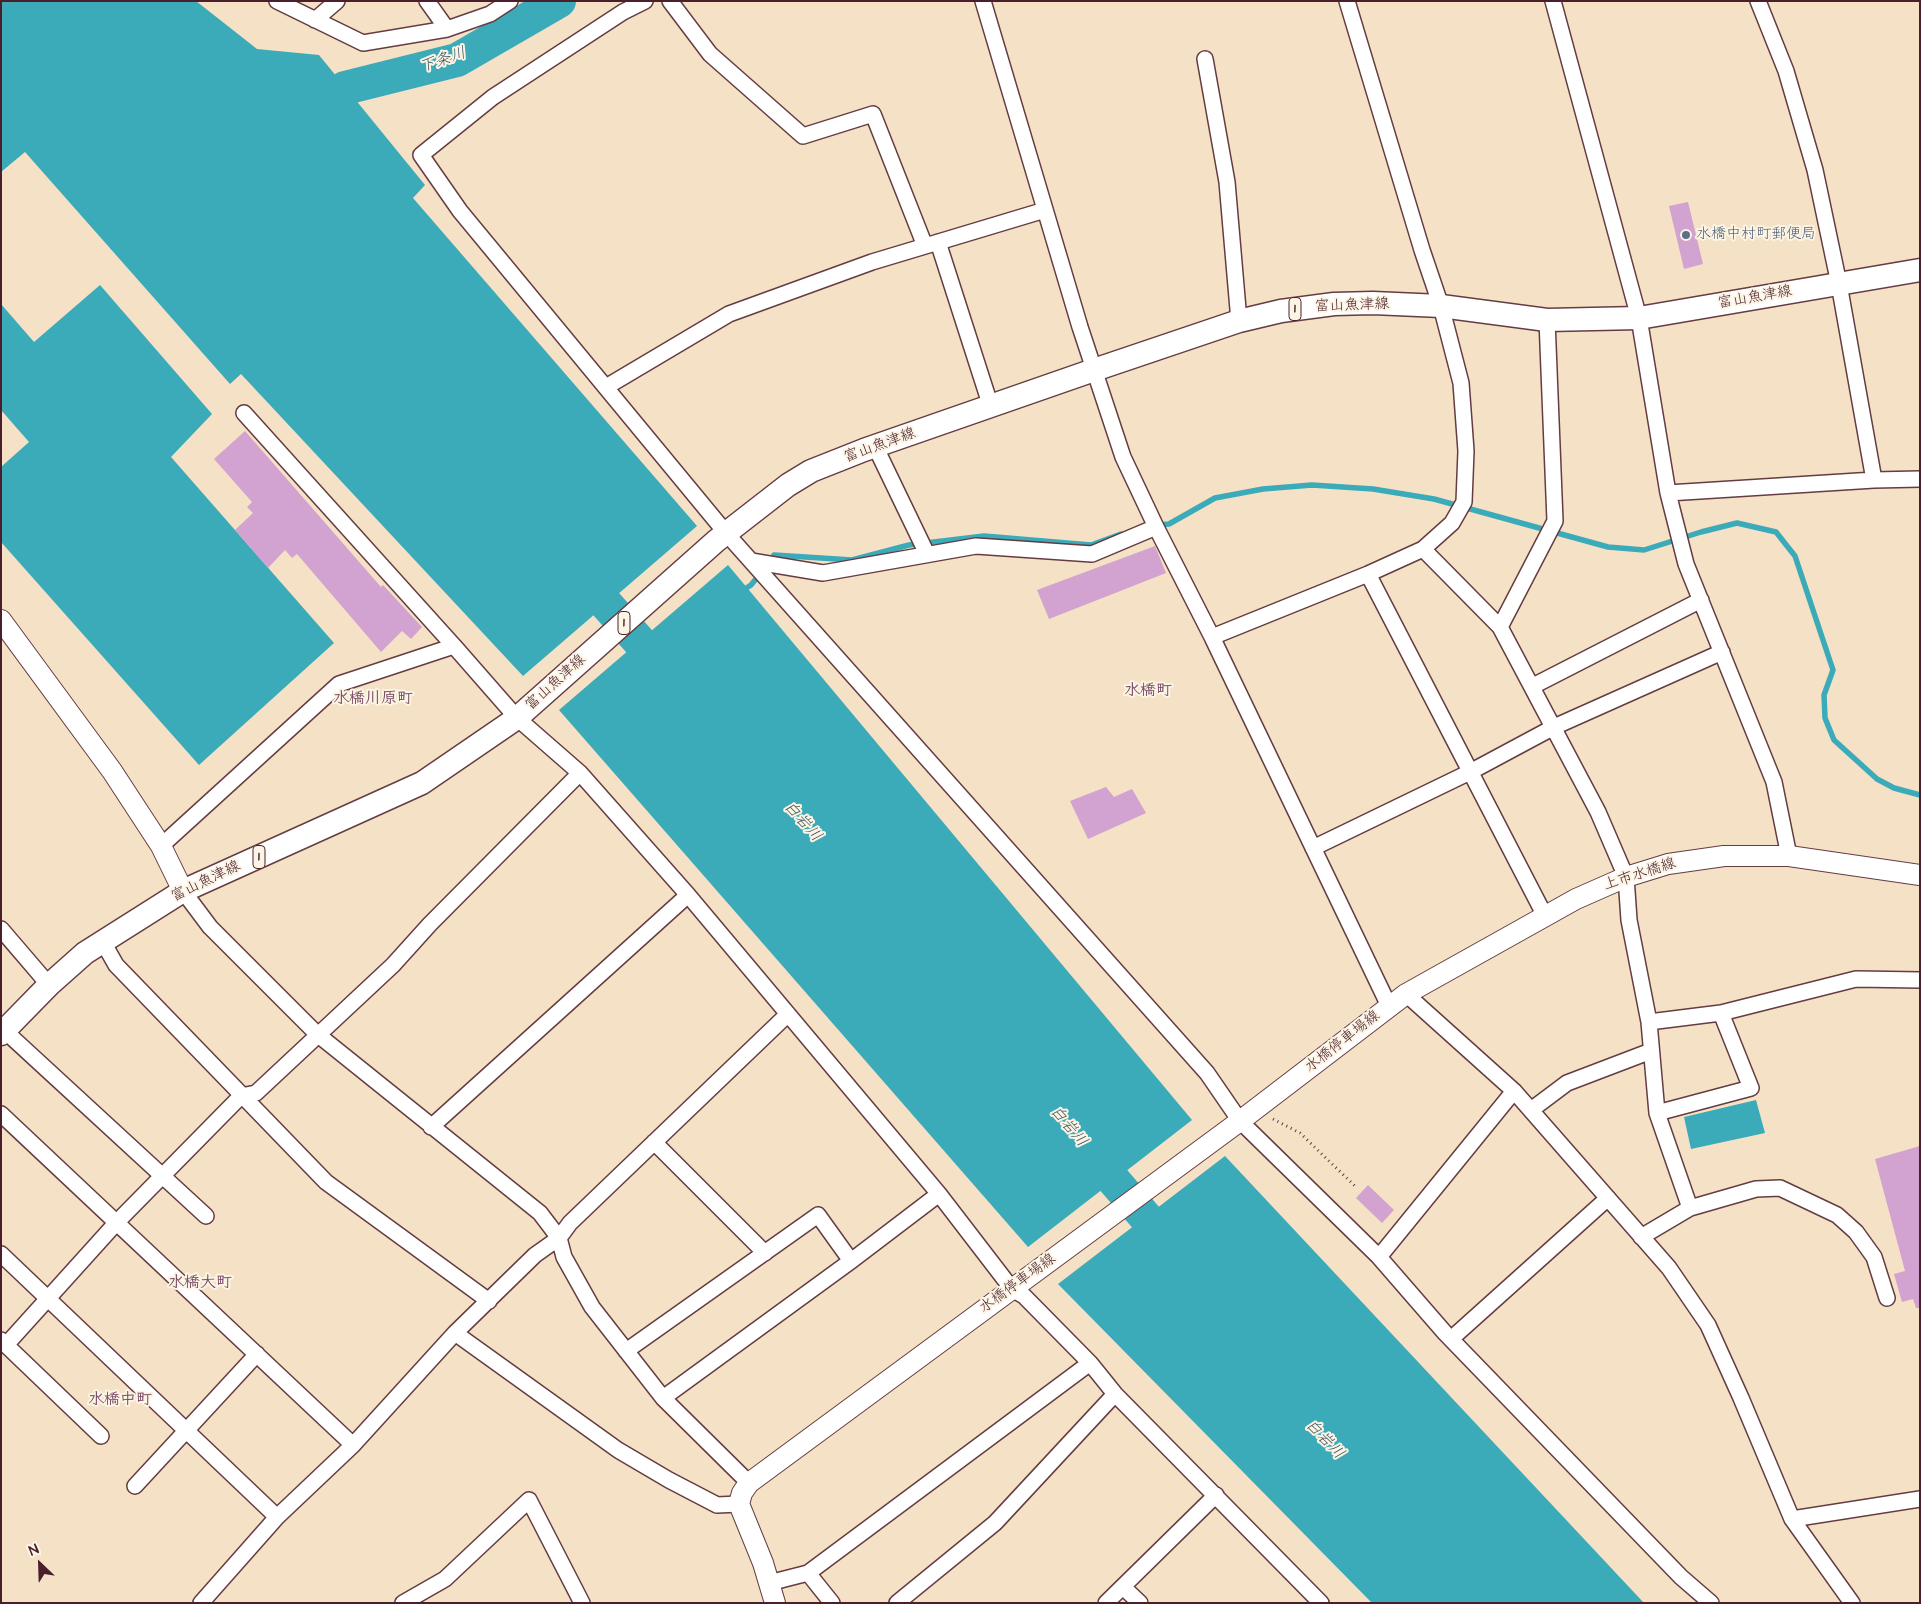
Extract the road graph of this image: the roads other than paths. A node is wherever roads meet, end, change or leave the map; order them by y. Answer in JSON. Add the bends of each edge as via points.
{"nodes":[{"id":1,"x":278,"y":1,"type":"edge"},
{"id":2,"x":337,"y":1,"type":"edge"},
{"id":3,"x":426,"y":1,"type":"edge"},
{"id":4,"x":510,"y":1,"type":"edge"},
{"id":5,"x":645,"y":1,"type":"edge"},
{"id":6,"x":670,"y":1,"type":"edge"},
{"id":7,"x":983,"y":1,"type":"edge"},
{"id":8,"x":1347,"y":1,"type":"edge"},
{"id":9,"x":1553,"y":1,"type":"edge"},
{"id":10,"x":1758,"y":1,"type":"edge"},
{"id":11,"x":315,"y":20,"type":"junction"},
{"id":12,"x":448,"y":29,"type":"junction"},
{"id":13,"x":1206,"y":59,"type":"dead end"},
{"id":14,"x":1045,"y":210,"type":"junction"},
{"id":15,"x":931,"y":244,"type":"junction"},
{"id":16,"x":1920,"y":270,"type":"edge"},
{"id":17,"x":1839,"y":284,"type":"junction"},
{"id":18,"x":1441,"y":306,"type":"junction"},
{"id":19,"x":1639,"y":318,"type":"junction"},
{"id":20,"x":1547,"y":320,"type":"junction"},
{"id":21,"x":1240,"y":321,"type":"junction"},
{"id":22,"x":1094,"y":370,"type":"junction"},
{"id":23,"x":606,"y":387,"type":"junction"},
{"id":24,"x":991,"y":407,"type":"junction"},
{"id":25,"x":244,"y":413,"type":"dead end"},
{"id":26,"x":875,"y":446,"type":"junction"},
{"id":27,"x":1920,"y":479,"type":"edge"},
{"id":28,"x":1874,"y":480,"type":"junction"},
{"id":29,"x":1668,"y":493,"type":"junction"},
{"id":30,"x":1156,"y":527,"type":"junction"},
{"id":31,"x":721,"y":537,"type":"junction"},
{"id":32,"x":1423,"y":549,"type":"junction"},
{"id":33,"x":928,"y":554,"type":"junction"},
{"id":34,"x":751,"y":561,"type":"junction"},
{"id":35,"x":1368,"y":574,"type":"junction"},
{"id":36,"x":1701,"y":600,"type":"junction"},
{"id":37,"x":1,"y":620,"type":"edge"},
{"id":38,"x":1500,"y":628,"type":"junction"},
{"id":39,"x":1212,"y":637,"type":"junction"},
{"id":40,"x":454,"y":646,"type":"junction"},
{"id":41,"x":1722,"y":652,"type":"junction"},
{"id":42,"x":1533,"y":686,"type":"junction"},
{"id":43,"x":525,"y":711,"type":"junction"},
{"id":44,"x":1554,"y":727,"type":"junction"},
{"id":45,"x":1470,"y":772,"type":"junction"},
{"id":46,"x":580,"y":773,"type":"junction"},
{"id":47,"x":162,"y":846,"type":"junction"},
{"id":48,"x":1313,"y":848,"type":"junction"},
{"id":49,"x":1789,"y":856,"type":"junction"},
{"id":50,"x":1920,"y":875,"type":"edge"},
{"id":51,"x":1626,"y":877,"type":"junction"},
{"id":52,"x":182,"y":891,"type":"junction"},
{"id":53,"x":688,"y":895,"type":"junction"},
{"id":54,"x":1545,"y":916,"type":"junction"},
{"id":55,"x":1,"y":929,"type":"edge"},
{"id":56,"x":103,"y":942,"type":"junction"},
{"id":57,"x":1920,"y":980,"type":"edge"},
{"id":58,"x":49,"y":985,"type":"junction"},
{"id":59,"x":1406,"y":994,"type":"junction"},
{"id":60,"x":1389,"y":1006,"type":"junction"},
{"id":61,"x":1721,"y":1013,"type":"junction"},
{"id":62,"x":788,"y":1014,"type":"junction"},
{"id":63,"x":1649,"y":1022,"type":"junction"},
{"id":64,"x":3,"y":1032,"type":"edge"},
{"id":65,"x":317,"y":1034,"type":"junction"},
{"id":66,"x":1652,"y":1051,"type":"junction"},
{"id":67,"x":1514,"y":1091,"type":"junction"},
{"id":68,"x":241,"y":1096,"type":"junction"},
{"id":69,"x":1531,"y":1110,"type":"junction"},
{"id":70,"x":1657,"y":1113,"type":"junction"},
{"id":71,"x":1,"y":1114,"type":"edge"},
{"id":72,"x":1241,"y":1121,"type":"junction"},
{"id":73,"x":431,"y":1127,"type":"junction"},
{"id":74,"x":654,"y":1142,"type":"junction"},
{"id":75,"x":162,"y":1177,"type":"junction"},
{"id":76,"x":939,"y":1194,"type":"junction"},
{"id":77,"x":1608,"y":1198,"type":"junction"},
{"id":78,"x":1690,"y":1208,"type":"junction"},
{"id":79,"x":206,"y":1216,"type":"dead end"},
{"id":80,"x":117,"y":1222,"type":"junction"},
{"id":81,"x":1641,"y":1237,"type":"junction"},
{"id":82,"x":559,"y":1238,"type":"junction"},
{"id":83,"x":765,"y":1253,"type":"junction"},
{"id":84,"x":1,"y":1254,"type":"edge"},
{"id":85,"x":1379,"y":1257,"type":"junction"},
{"id":86,"x":851,"y":1261,"type":"junction"},
{"id":87,"x":1012,"y":1289,"type":"junction"},
{"id":88,"x":48,"y":1298,"type":"junction"},
{"id":89,"x":1886,"y":1298,"type":"dead end"},
{"id":90,"x":489,"y":1301,"type":"junction"},
{"id":91,"x":455,"y":1333,"type":"junction"},
{"id":92,"x":1451,"y":1339,"type":"junction"},
{"id":93,"x":4,"y":1342,"type":"edge"},
{"id":94,"x":626,"y":1351,"type":"junction"},
{"id":95,"x":257,"y":1354,"type":"junction"},
{"id":96,"x":1090,"y":1364,"type":"junction"},
{"id":97,"x":1116,"y":1394,"type":"junction"},
{"id":98,"x":664,"y":1398,"type":"junction"},
{"id":99,"x":186,"y":1432,"type":"junction"},
{"id":100,"x":101,"y":1436,"type":"dead end"},
{"id":101,"x":353,"y":1445,"type":"junction"},
{"id":102,"x":749,"y":1483,"type":"junction"},
{"id":103,"x":135,"y":1486,"type":"dead end"},
{"id":104,"x":1216,"y":1495,"type":"junction"},
{"id":105,"x":1920,"y":1499,"type":"edge"},
{"id":106,"x":739,"y":1504,"type":"junction"},
{"id":107,"x":277,"y":1517,"type":"junction"},
{"id":108,"x":1792,"y":1519,"type":"junction"},
{"id":109,"x":808,"y":1573,"type":"junction"},
{"id":110,"x":769,"y":1583,"type":"junction"},
{"id":111,"x":1123,"y":1587,"type":"junction"},
{"id":112,"x":201,"y":1603,"type":"edge"},
{"id":113,"x":403,"y":1603,"type":"edge"},
{"id":114,"x":582,"y":1603,"type":"edge"},
{"id":115,"x":775,"y":1603,"type":"edge"},
{"id":116,"x":832,"y":1603,"type":"edge"},
{"id":117,"x":897,"y":1603,"type":"edge"},
{"id":118,"x":1106,"y":1603,"type":"edge"},
{"id":119,"x":1140,"y":1603,"type":"edge"},
{"id":120,"x":1321,"y":1603,"type":"edge"},
{"id":121,"x":1711,"y":1603,"type":"edge"},
{"id":122,"x":1852,"y":1603,"type":"edge"}],
"edges":[{"from":1,"to":11,"type":"street"},
{"from":2,"to":11,"type":"street"},
{"from":3,"to":12,"type":"street"},
{"from":4,"to":12,"type":"street","via":[[490,14]]},
{"from":5,"to":23,"type":"street","via":[[493,97],[421,155],[460,211]]},
{"from":6,"to":15,"type":"street","via":[[710,54],[803,136],[873,114]]},
{"from":7,"to":14,"type":"street"},
{"from":8,"to":18,"type":"street"},
{"from":9,"to":19,"type":"street"},
{"from":10,"to":17,"type":"street","via":[[1786,71],[1815,170]]},
{"from":11,"to":12,"type":"street","via":[[363,43]]},
{"from":13,"to":21,"type":"street","via":[[1227,182]]},
{"from":14,"to":15,"type":"street"},
{"from":14,"to":22,"type":"street"},
{"from":15,"to":23,"type":"street","via":[[729,314]]},
{"from":15,"to":24,"type":"street"},
{"from":16,"to":17,"type":"main road","name":"富山魚津線","number":"1"},
{"from":17,"to":19,"type":"main road","name":"富山魚津線","number":"1"},
{"from":17,"to":28,"type":"street"},
{"from":18,"to":20,"type":"main road","name":"富山魚津線","number":"1"},
{"from":18,"to":21,"type":"main road","name":"富山魚津線","number":"1","via":[[1334,304],[1281,311]]},
{"from":18,"to":32,"type":"street","via":[[1461,383],[1466,451],[1464,502],[1452,523]]},
{"from":19,"to":20,"type":"main road","name":"富山魚津線","number":"1"},
{"from":19,"to":29,"type":"street"},
{"from":20,"to":38,"type":"street","via":[[1556,521]]},
{"from":21,"to":22,"type":"main road","name":"富山魚津線","number":"1"},
{"from":22,"to":24,"type":"main road","name":"富山魚津線","number":"1"},
{"from":22,"to":30,"type":"street","via":[[1123,457]]},
{"from":23,"to":31,"type":"street"},
{"from":24,"to":26,"type":"main road","name":"富山魚津線","number":"1"},
{"from":25,"to":40,"type":"street"},
{"from":26,"to":31,"type":"main road","name":"富山魚津線","number":"1","via":[[811,471]]},
{"from":26,"to":33,"type":"street"},
{"from":27,"to":28,"type":"street"},
{"from":28,"to":29,"type":"street"},
{"from":29,"to":36,"type":"street","via":[[1686,564]]},
{"from":30,"to":33,"type":"street","via":[[1092,554],[976,546]]},
{"from":30,"to":39,"type":"street"},
{"from":31,"to":34,"type":"street"},
{"from":31,"to":43,"type":"main road","name":"富山魚津線","number":"1"},
{"from":32,"to":35,"type":"street"},
{"from":32,"to":38,"type":"street"},
{"from":33,"to":34,"type":"street","via":[[823,573]]},
{"from":34,"to":72,"type":"street","via":[[1207,1073]]},
{"from":35,"to":39,"type":"street"},
{"from":35,"to":45,"type":"street"},
{"from":36,"to":41,"type":"street"},
{"from":36,"to":42,"type":"street"},
{"from":37,"to":47,"type":"main road","via":[[112,771]]},
{"from":38,"to":42,"type":"street"},
{"from":39,"to":48,"type":"street"},
{"from":40,"to":43,"type":"street"},
{"from":40,"to":47,"type":"street","via":[[339,684]]},
{"from":41,"to":44,"type":"street"},
{"from":41,"to":49,"type":"street","via":[[1774,782]]},
{"from":42,"to":44,"type":"street"},
{"from":43,"to":46,"type":"street"},
{"from":43,"to":52,"type":"main road","name":"富山魚津線","number":"1","via":[[422,783]]},
{"from":44,"to":45,"type":"street"},
{"from":44,"to":51,"type":"street","via":[[1598,812]]},
{"from":45,"to":48,"type":"street"},
{"from":45,"to":54,"type":"street"},
{"from":46,"to":53,"type":"street"},
{"from":46,"to":65,"type":"street","via":[[437,916],[393,965]]},
{"from":47,"to":52,"type":"main road"},
{"from":48,"to":60,"type":"street"},
{"from":49,"to":50,"type":"main road","name":"上市水橋線"},
{"from":49,"to":51,"type":"main road","name":"上市水橋線","via":[[1724,856],[1668,864]]},
{"from":51,"to":54,"type":"main road","name":"上市水橋線","via":[[1576,898]]},
{"from":51,"to":63,"type":"street","via":[[1629,920]]},
{"from":52,"to":56,"type":"main road","name":"富山魚津線","number":"1"},
{"from":52,"to":65,"type":"street","via":[[210,927]]},
{"from":53,"to":62,"type":"street"},
{"from":53,"to":73,"type":"street"},
{"from":54,"to":59,"type":"main road","name":"上市水橋線"},
{"from":55,"to":58,"type":"street"},
{"from":56,"to":58,"type":"main road","name":"富山魚津線","number":"1","via":[[85,953]]},
{"from":56,"to":68,"type":"street","via":[[116,965]]},
{"from":57,"to":61,"type":"street","via":[[1856,979]]},
{"from":58,"to":64,"type":"main road","name":"富山魚津線","number":"1"},
{"from":59,"to":60,"type":"main road","name":"上市水橋線"},
{"from":59,"to":67,"type":"street"},
{"from":60,"to":72,"type":"main road","name":"水橋停車場線"},
{"from":61,"to":63,"type":"street"},
{"from":61,"to":70,"type":"street","via":[[1751,1088]]},
{"from":62,"to":74,"type":"street"},
{"from":62,"to":76,"type":"street"},
{"from":63,"to":66,"type":"street"},
{"from":64,"to":75,"type":"street"},
{"from":65,"to":68,"type":"street","via":[[256,1093]]},
{"from":65,"to":73,"type":"street"},
{"from":66,"to":69,"type":"street","via":[[1567,1082]]},
{"from":66,"to":70,"type":"street"},
{"from":67,"to":69,"type":"street"},
{"from":67,"to":85,"type":"street"},
{"from":68,"to":75,"type":"street"},
{"from":68,"to":90,"type":"street","via":[[326,1182]]},
{"from":69,"to":77,"type":"street"},
{"from":70,"to":78,"type":"street"},
{"from":71,"to":80,"type":"street"},
{"from":72,"to":85,"type":"street"},
{"from":72,"to":87,"type":"main road","name":"水橋停車場線"},
{"from":73,"to":82,"type":"street","via":[[540,1212]]},
{"from":74,"to":82,"type":"street","via":[[570,1223]]},
{"from":74,"to":83,"type":"street"},
{"from":75,"to":79,"type":"street"},
{"from":75,"to":80,"type":"street"},
{"from":76,"to":86,"type":"street"},
{"from":76,"to":87,"type":"street"},
{"from":77,"to":81,"type":"street"},
{"from":77,"to":92,"type":"street"},
{"from":78,"to":81,"type":"street"},
{"from":78,"to":89,"type":"street","via":[[1756,1189],[1780,1188],[1837,1215],[1856,1232],[1874,1257]]},
{"from":80,"to":88,"type":"street"},
{"from":80,"to":95,"type":"street"},
{"from":81,"to":108,"type":"street","via":[[1669,1268],[1708,1326]]},
{"from":82,"to":90,"type":"street","via":[[536,1255]]},
{"from":82,"to":94,"type":"street","via":[[564,1257],[592,1307]]},
{"from":83,"to":86,"type":"street","via":[[818,1215]]},
{"from":83,"to":94,"type":"street"},
{"from":84,"to":88,"type":"street"},
{"from":85,"to":92,"type":"street"},
{"from":86,"to":98,"type":"street"},
{"from":87,"to":96,"type":"street","via":[[1024,1296]]},
{"from":87,"to":102,"type":"main road","name":"水橋停車場線"},
{"from":88,"to":93,"type":"street"},
{"from":88,"to":99,"type":"street"},
{"from":90,"to":91,"type":"street"},
{"from":91,"to":101,"type":"street"},
{"from":91,"to":106,"type":"street","via":[[618,1450],[717,1505]]},
{"from":92,"to":121,"type":"street","via":[[1681,1577]]},
{"from":93,"to":100,"type":"street"},
{"from":94,"to":98,"type":"street"},
{"from":95,"to":99,"type":"street"},
{"from":95,"to":101,"type":"street"},
{"from":96,"to":97,"type":"street"},
{"from":96,"to":109,"type":"street"},
{"from":97,"to":104,"type":"street"},
{"from":97,"to":117,"type":"street","via":[[995,1523]]},
{"from":98,"to":102,"type":"street"},
{"from":99,"to":103,"type":"street"},
{"from":99,"to":107,"type":"street"},
{"from":101,"to":107,"type":"street"},
{"from":102,"to":106,"type":"main road","name":"水橋停車場線"},
{"from":104,"to":111,"type":"street"},
{"from":104,"to":120,"type":"street"},
{"from":105,"to":108,"type":"street"},
{"from":106,"to":110,"type":"main road"},
{"from":107,"to":112,"type":"street"},
{"from":108,"to":122,"type":"street"},
{"from":109,"to":110,"type":"street"},
{"from":109,"to":116,"type":"street"},
{"from":110,"to":115,"type":"main road"},
{"from":111,"to":118,"type":"street"},
{"from":111,"to":119,"type":"street"},
{"from":113,"to":114,"type":"street","via":[[445,1579],[529,1500]]}]}
